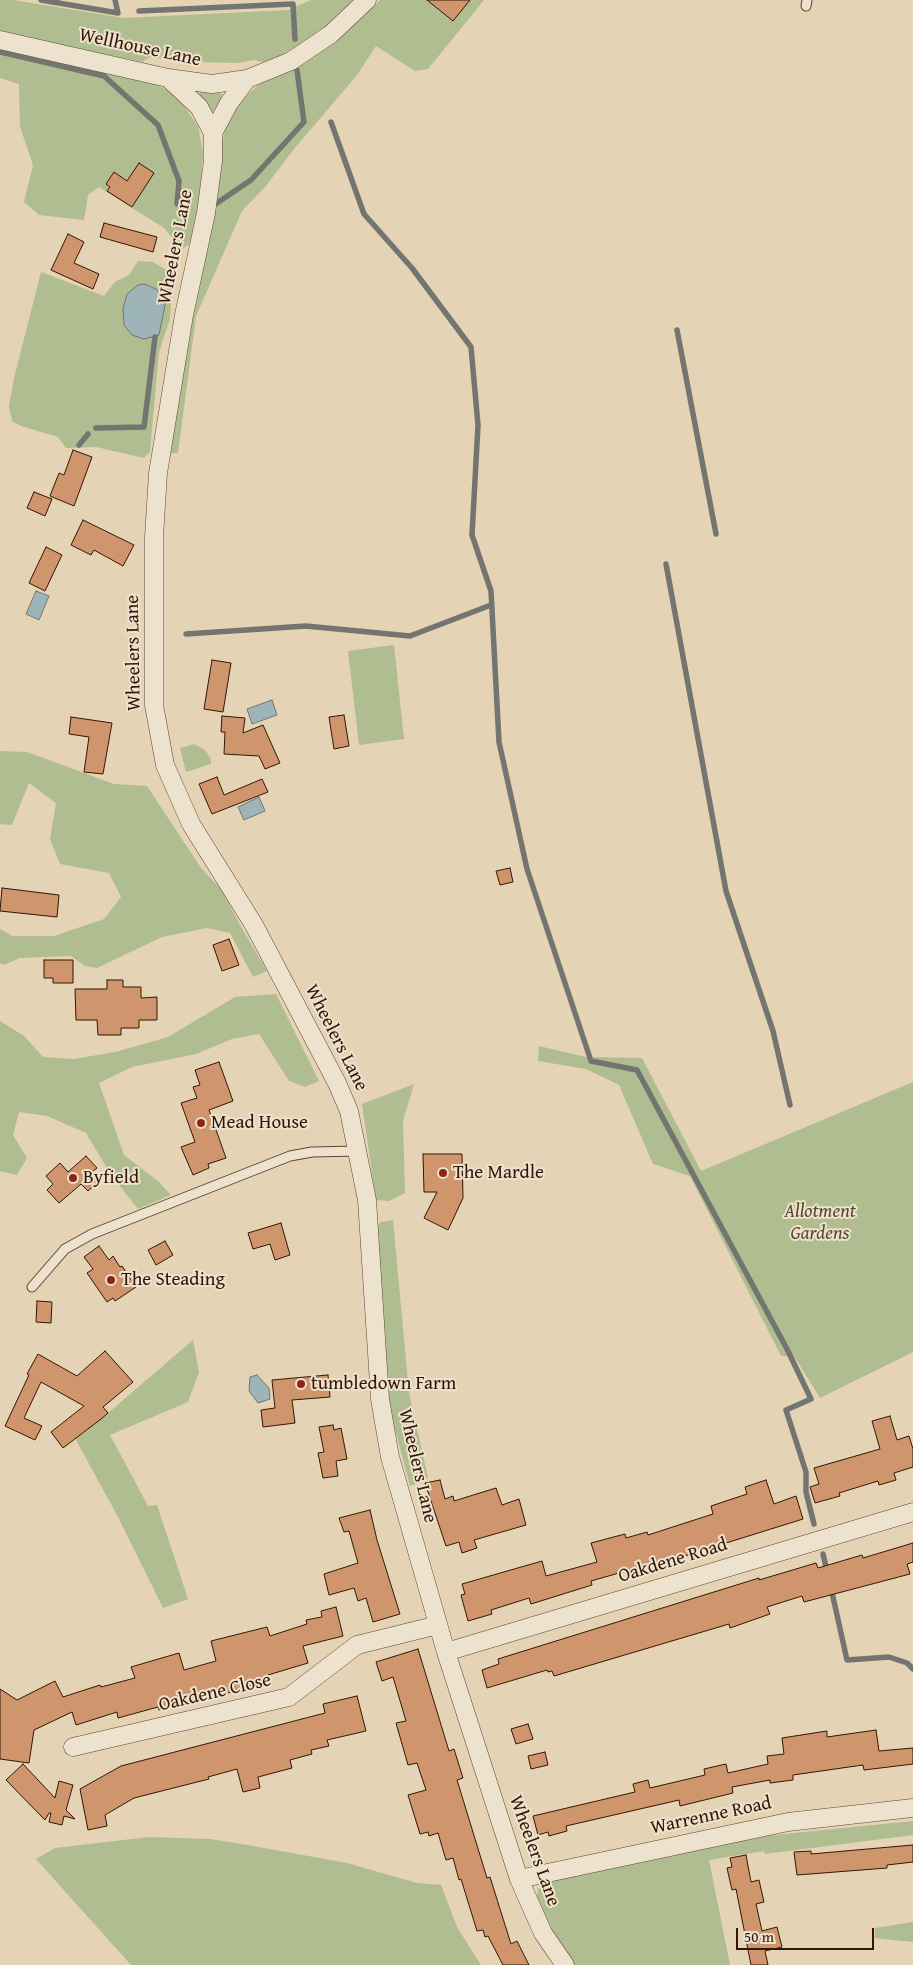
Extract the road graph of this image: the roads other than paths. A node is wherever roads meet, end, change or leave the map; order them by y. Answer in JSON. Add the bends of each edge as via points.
{"nodes":[{"id":1,"x":367,"y":0,"type":"edge"},
{"id":2,"x":0,"y":40,"type":"edge"},
{"id":3,"x":168,"y":78,"type":"junction"},
{"id":4,"x":247,"y":79,"type":"junction"},
{"id":5,"x":213,"y":133,"type":"junction"},
{"id":6,"x":358,"y":1151,"type":"junction"},
{"id":7,"x":32,"y":1287,"type":"dead end"},
{"id":8,"x":913,"y":1512,"type":"edge"},
{"id":9,"x":438,"y":1625,"type":"junction"},
{"id":10,"x":446,"y":1652,"type":"junction"},
{"id":11,"x":73,"y":1747,"type":"dead end"},
{"id":12,"x":913,"y":1808,"type":"edge"},
{"id":13,"x":519,"y":1879,"type":"junction"},
{"id":14,"x":565,"y":1965,"type":"edge"}],
"edges":[{"from":1,"to":4,"type":"street","name":"Wellhouse Lane","via":[[331,34],[291,61]]},
{"from":2,"to":3,"type":"street","name":"Wellhouse Lane"},
{"from":3,"to":4,"type":"street","name":"Wellhouse Lane","via":[[212,84]]},
{"from":3,"to":5,"type":"street","name":"Wheelers Lane","via":[[199,107]]},
{"from":4,"to":5,"type":"street","name":"Wheelers Lane"},
{"from":5,"to":6,"type":"street","name":"Wheelers Lane","via":[[206,213],[184,316],[158,474],[154,537],[154,705],[165,765],[191,824],[254,925],[337,1083]]},
{"from":6,"to":7,"type":"lane","via":[[290,1156],[92,1234],[65,1249]]},
{"from":6,"to":9,"type":"street","name":"Wheelers Lane","via":[[368,1213],[380,1399],[390,1457]]},
{"from":8,"to":10,"type":"street","name":"Oakdene Road"},
{"from":9,"to":10,"type":"street","name":"Wheelers Lane"},
{"from":9,"to":11,"type":"street","name":"Oakdene Close","via":[[357,1644],[289,1697]]},
{"from":10,"to":13,"type":"street","name":"Wheelers Lane"},
{"from":12,"to":13,"type":"street","name":"Warrenne Road","via":[[788,1822]]},
{"from":13,"to":14,"type":"street","name":"Wheelers Lane","via":[[543,1933]]}]}
